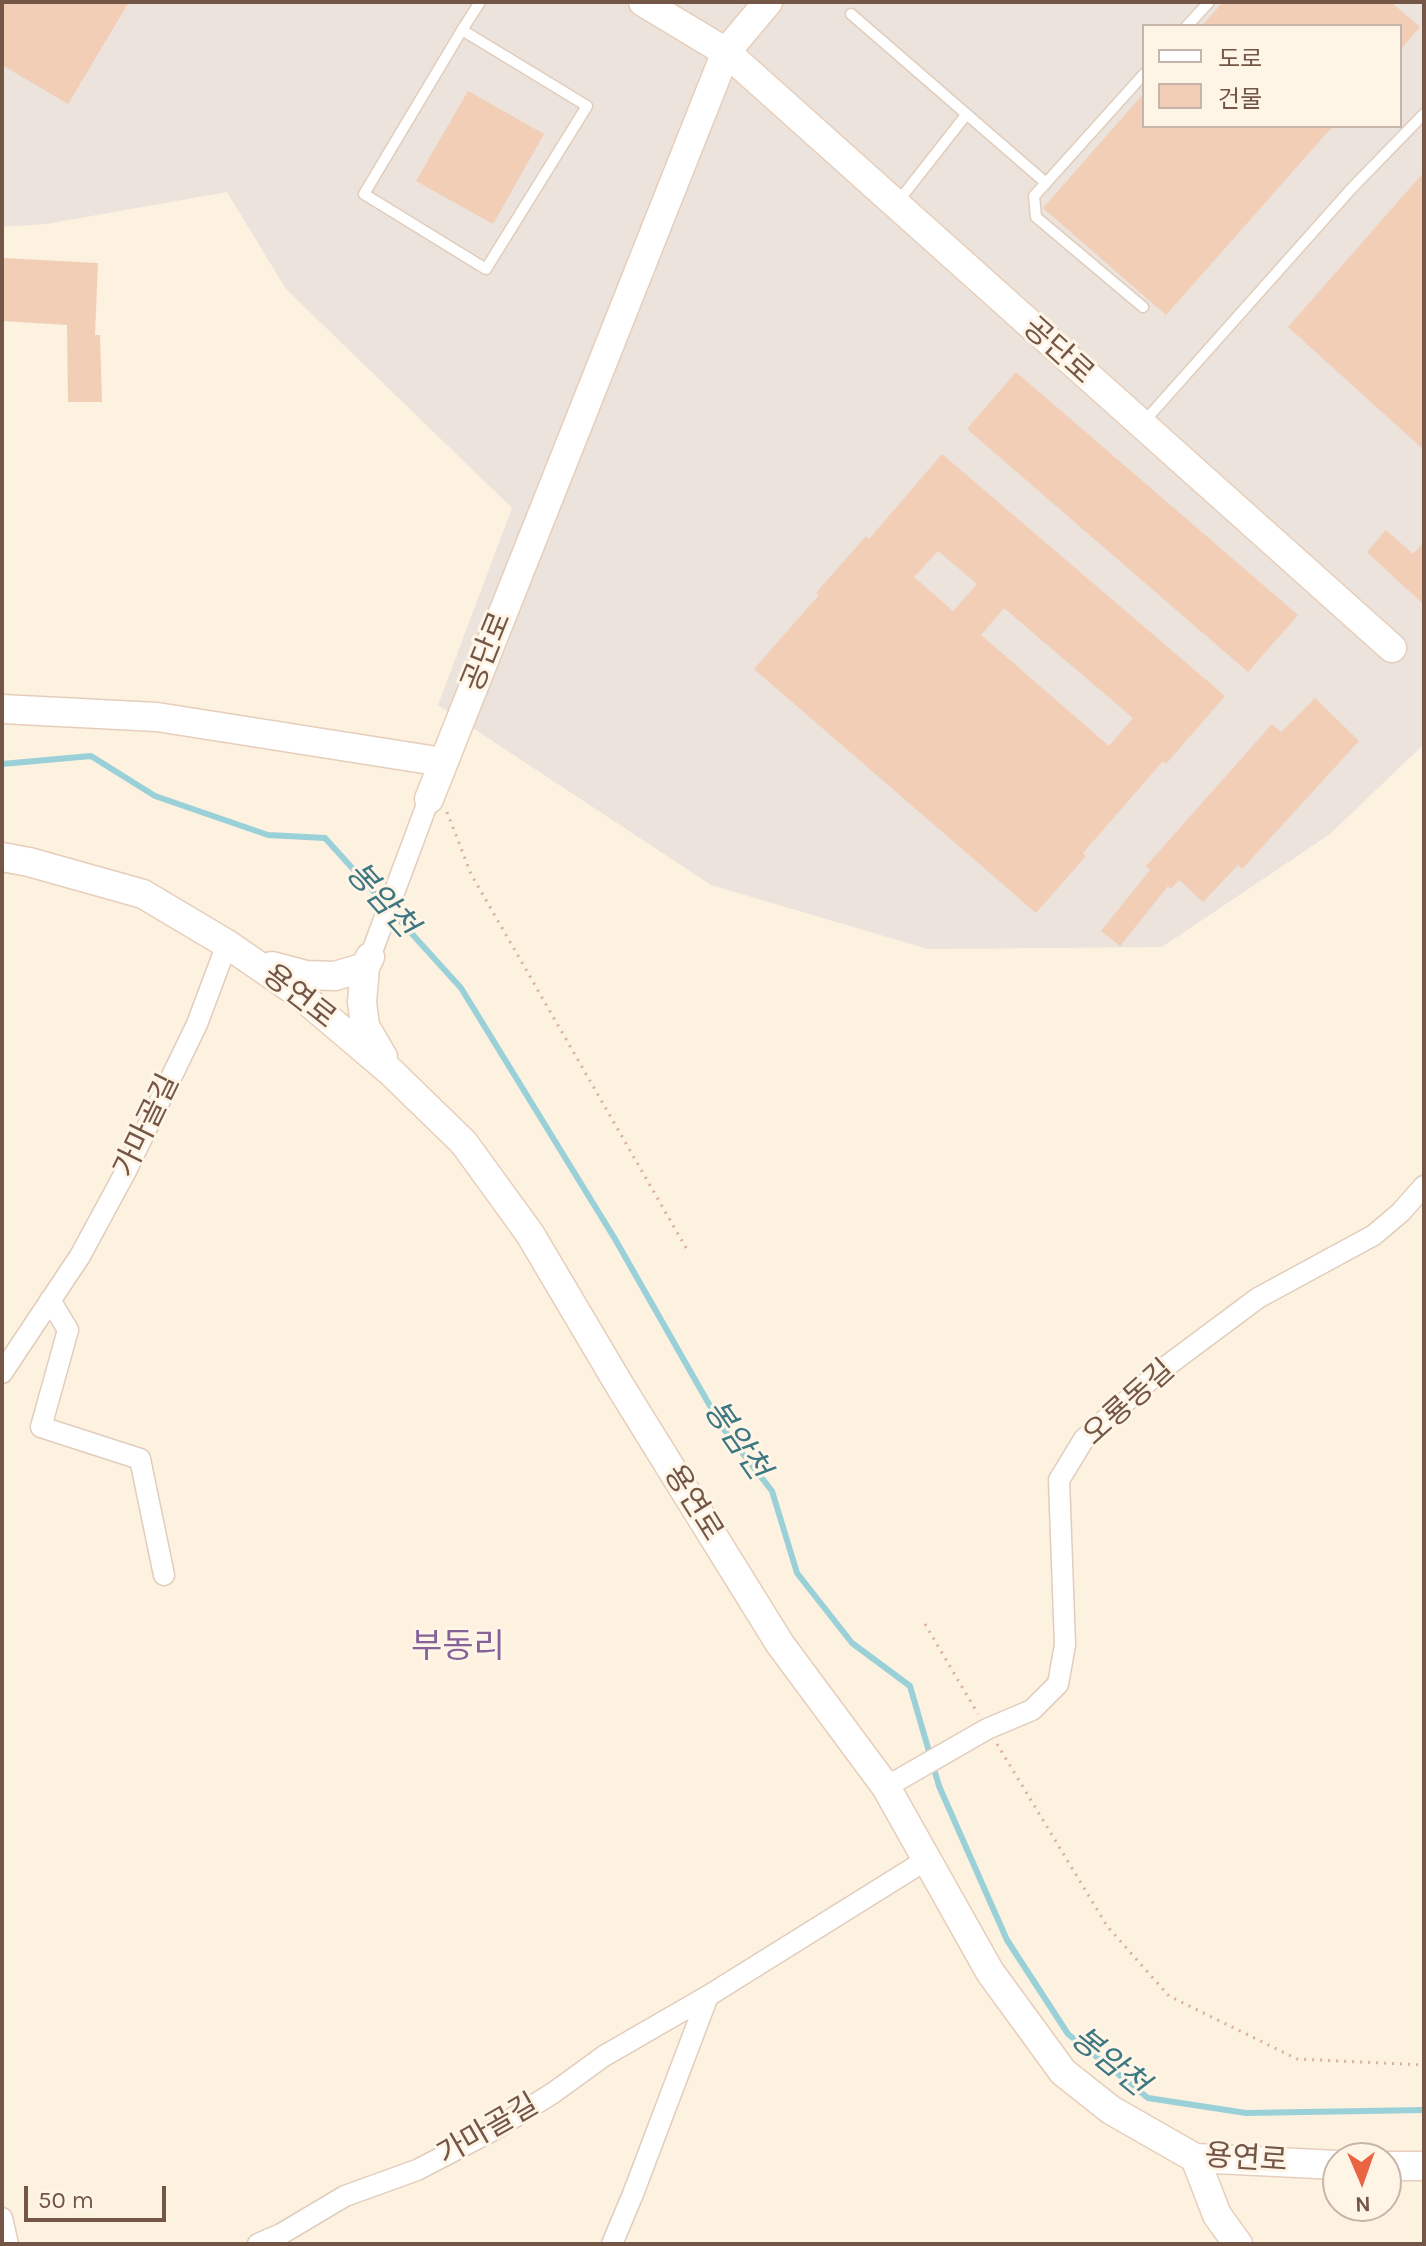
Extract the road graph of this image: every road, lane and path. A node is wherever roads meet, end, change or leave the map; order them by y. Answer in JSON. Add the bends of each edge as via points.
{"nodes":[{"id":1,"x":480,"y":2,"type":"edge"},
{"id":2,"x":643,"y":2,"type":"edge"},
{"id":3,"x":768,"y":2,"type":"edge"},
{"id":4,"x":1209,"y":2,"type":"edge"},
{"id":5,"x":851,"y":14,"type":"dead end"},
{"id":6,"x":1189,"y":24,"type":"edge"},
{"id":7,"x":462,"y":30,"type":"junction"},
{"id":8,"x":726,"y":52,"type":"junction"},
{"id":9,"x":1142,"y":76,"type":"edge"},
{"id":10,"x":1424,"y":114,"type":"edge"},
{"id":11,"x":966,"y":115,"type":"junction"},
{"id":12,"x":1046,"y":183,"type":"junction"},
{"id":13,"x":895,"y":204,"type":"junction"},
{"id":14,"x":1143,"y":307,"type":"dead end"},
{"id":15,"x":1141,"y":425,"type":"junction"},
{"id":16,"x":1392,"y":648,"type":"dead end"},
{"id":17,"x":2,"y":709,"type":"edge"},
{"id":18,"x":436,"y":780,"type":"junction"},
{"id":19,"x":2,"y":857,"type":"edge"},
{"id":20,"x":227,"y":944,"type":"junction"},
{"id":21,"x":251,"y":961,"type":"junction"},
{"id":22,"x":367,"y":962,"type":"junction"},
{"id":23,"x":391,"y":1072,"type":"junction"},
{"id":24,"x":1424,"y":1186,"type":"edge"},
{"id":25,"x":689,"y":1253,"type":"dead end"},
{"id":26,"x":50,"y":1300,"type":"junction"},
{"id":27,"x":2,"y":1373,"type":"edge"},
{"id":28,"x":164,"y":1575,"type":"dead end"},
{"id":29,"x":925,"y":1624,"type":"dead end"},
{"id":30,"x":987,"y":1729,"type":"junction"},
{"id":31,"x":898,"y":1780,"type":"junction"},
{"id":32,"x":920,"y":1865,"type":"junction"},
{"id":33,"x":708,"y":1996,"type":"junction"},
{"id":34,"x":1424,"y":2065,"type":"edge"},
{"id":35,"x":1195,"y":2158,"type":"junction"},
{"id":36,"x":1322,"y":2164,"type":"edge"},
{"id":37,"x":1402,"y":2166,"type":"edge"},
{"id":38,"x":1424,"y":2166,"type":"edge"},
{"id":39,"x":2,"y":2218,"type":"edge"},
{"id":40,"x":8,"y":2244,"type":"edge"},
{"id":41,"x":258,"y":2244,"type":"edge"},
{"id":42,"x":612,"y":2244,"type":"edge"},
{"id":43,"x":1238,"y":2244,"type":"edge"}],
"edges":[{"from":1,"to":7,"type":"lane"},
{"from":2,"to":8,"type":"street","name":"공단로"},
{"from":3,"to":8,"type":"street","name":"공단로"},
{"from":4,"to":6,"type":"lane"},
{"from":5,"to":11,"type":"lane"},
{"from":7,"to":7,"type":"lane","via":[[364,194],[486,269],[587,106]]},
{"from":8,"to":13,"type":"street","name":"공단로"},
{"from":8,"to":18,"type":"street","name":"공단로"},
{"from":9,"to":12,"type":"lane"},
{"from":10,"to":15,"type":"lane"},
{"from":11,"to":12,"type":"lane"},
{"from":11,"to":13,"type":"lane"},
{"from":12,"to":14,"type":"lane","via":[[1034,196],[1036,217]]},
{"from":13,"to":15,"type":"street","name":"공단로"},
{"from":15,"to":16,"type":"street","name":"공단로"},
{"from":17,"to":18,"type":"street","via":[[157,717]]},
{"from":18,"to":22,"type":"street"},
{"from":18,"to":25,"type":"path","via":[[471,874]]},
{"from":19,"to":20,"type":"street","name":"용연로","via":[[143,894]]},
{"from":20,"to":21,"type":"street","name":"용연로"},
{"from":20,"to":26,"type":"street","name":"가마골길","via":[[197,1024],[126,1171]]},
{"from":21,"to":22,"type":"street","via":[[306,975],[335,976]]},
{"from":21,"to":23,"type":"street","name":"용연로","via":[[298,993]]},
{"from":22,"to":23,"type":"street","via":[[365,1026]]},
{"from":23,"to":31,"type":"street","name":"용연로","via":[[464,1143],[530,1234],[780,1644]]},
{"from":24,"to":30,"type":"street","name":"오룡동길","via":[[1374,1235],[1258,1298],[1160,1371],[1084,1439],[1059,1480],[1065,1645],[1058,1684],[1032,1710]]},
{"from":26,"to":27,"type":"street","name":"가마골길"},
{"from":26,"to":28,"type":"street","via":[[68,1330],[41,1427],[140,1459]]},
{"from":29,"to":30,"type":"path"},
{"from":30,"to":31,"type":"street","name":"오룡동길"},
{"from":30,"to":34,"type":"path","via":[[1107,1926],[1169,1996],[1297,2059]]},
{"from":31,"to":32,"type":"street","name":"용연로"},
{"from":32,"to":33,"type":"street","name":"가마골길"},
{"from":32,"to":35,"type":"street","name":"용연로","via":[[1063,2072],[1111,2110]]},
{"from":33,"to":41,"type":"street","name":"가마골길","via":[[604,2056],[492,2131],[417,2170],[345,2196]]},
{"from":33,"to":42,"type":"street"},
{"from":35,"to":36,"type":"street","name":"용연로"},
{"from":35,"to":43,"type":"street","via":[[1217,2215]]},
{"from":37,"to":38,"type":"street"},
{"from":39,"to":40,"type":"street"}]}
